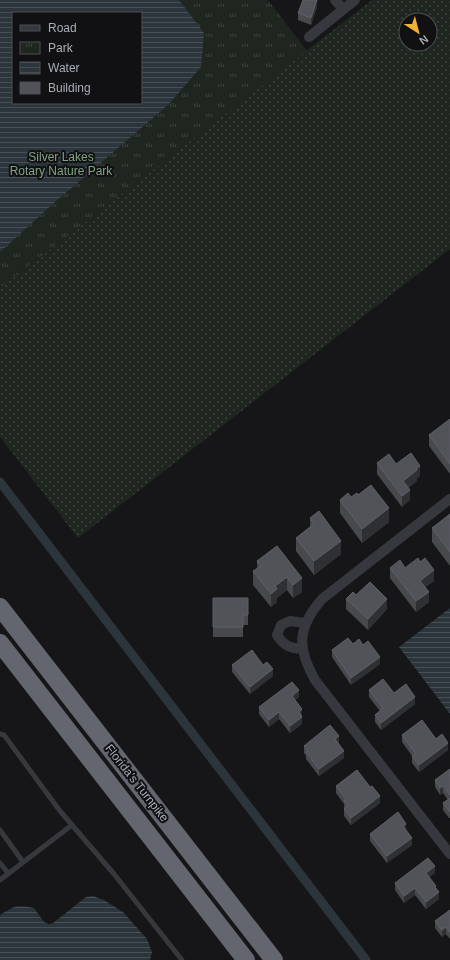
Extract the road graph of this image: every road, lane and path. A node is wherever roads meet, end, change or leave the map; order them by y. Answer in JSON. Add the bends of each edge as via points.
{"nodes":[{"id":1,"x":335,"y":0,"type":"edge"},
{"id":2,"x":354,"y":0,"type":"edge"},
{"id":3,"x":342,"y":9,"type":"junction"},
{"id":4,"x":309,"y":38,"type":"dead end"},
{"id":5,"x":450,"y":499,"type":"edge"},
{"id":6,"x":0,"y":607,"type":"edge"},
{"id":7,"x":306,"y":623,"type":"junction"},
{"id":8,"x":0,"y":643,"type":"edge"},
{"id":9,"x":302,"y":649,"type":"junction"},
{"id":10,"x":0,"y":734,"type":"edge"},
{"id":11,"x":72,"y":825,"type":"junction"},
{"id":12,"x":0,"y":830,"type":"edge"},
{"id":13,"x":450,"y":854,"type":"edge"},
{"id":14,"x":23,"y":862,"type":"junction"},
{"id":15,"x":0,"y":863,"type":"edge"},
{"id":16,"x":8,"y":873,"type":"junction"},
{"id":17,"x":0,"y":880,"type":"edge"},
{"id":18,"x":182,"y":960,"type":"edge"},
{"id":19,"x":246,"y":960,"type":"edge"},
{"id":20,"x":274,"y":960,"type":"edge"}],
"edges":[{"from":1,"to":3,"type":"street"},
{"from":2,"to":3,"type":"street"},
{"from":3,"to":4,"type":"street"},
{"from":5,"to":7,"type":"street","via":[[322,599]]},
{"from":6,"to":20,"type":"highway","name":"Florida's Turnpike"},
{"from":7,"to":9,"type":"street"},
{"from":7,"to":9,"type":"street","via":[[290,621],[281,625],[277,635],[282,643],[291,648]]},
{"from":8,"to":19,"type":"highway","name":"Florida's Turnpike"},
{"from":9,"to":13,"type":"street","via":[[307,665],[316,680]]},
{"from":10,"to":11,"type":"lane","via":[[4,735]]},
{"from":11,"to":14,"type":"lane"},
{"from":11,"to":18,"type":"lane"},
{"from":12,"to":14,"type":"lane"},
{"from":14,"to":16,"type":"lane"},
{"from":15,"to":16,"type":"lane"},
{"from":16,"to":17,"type":"lane"}]}
